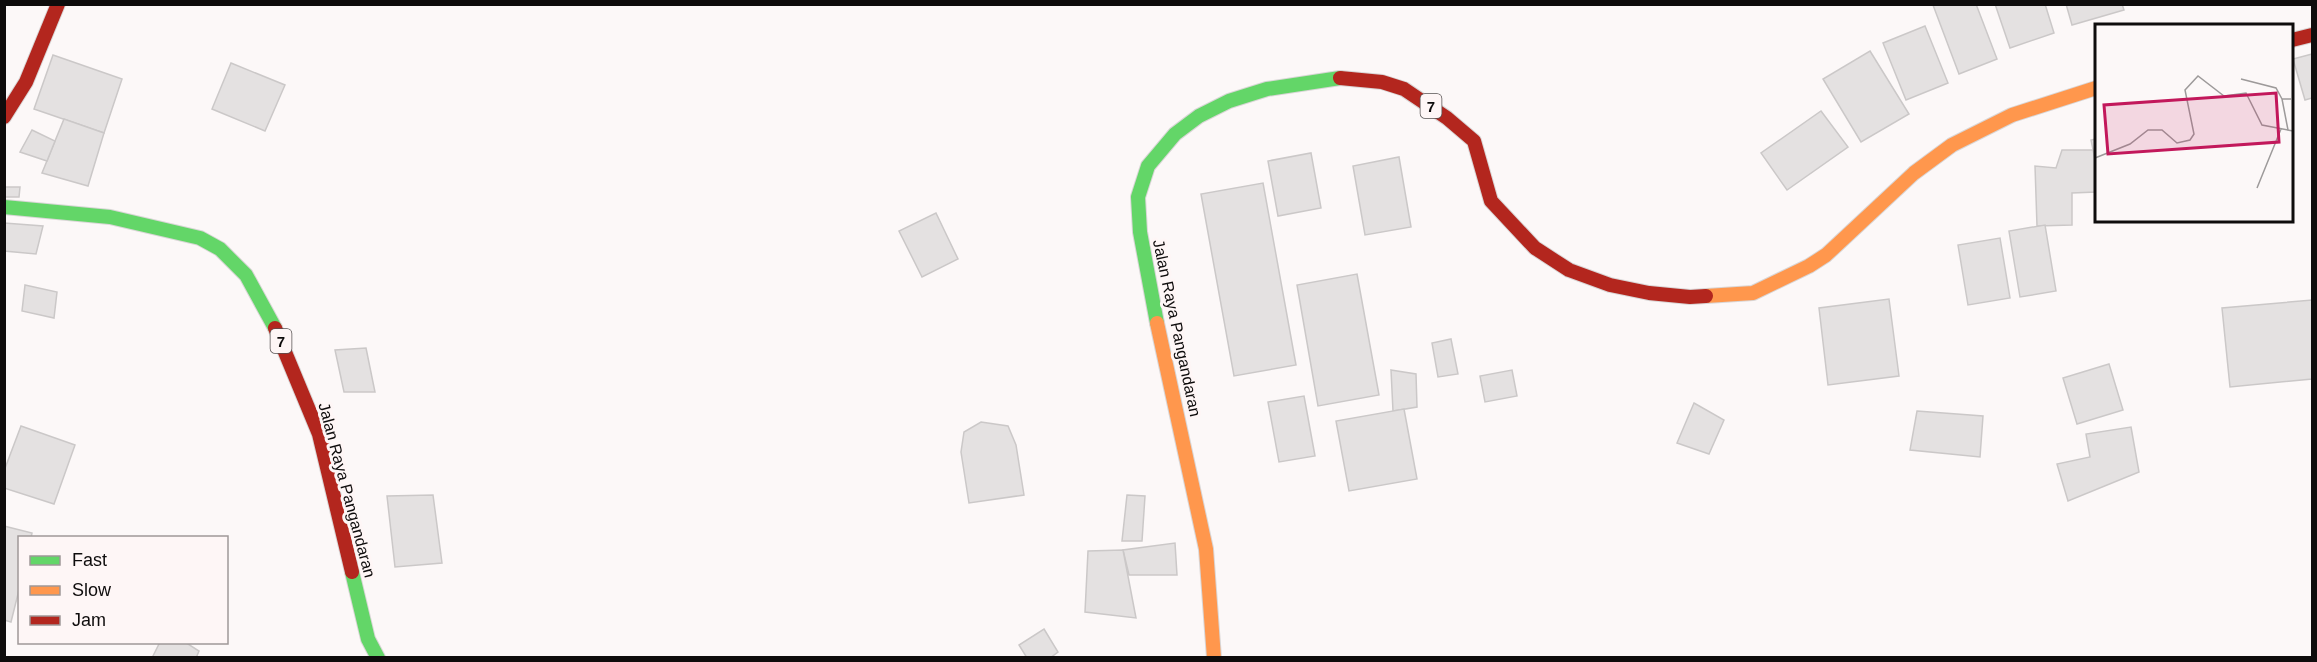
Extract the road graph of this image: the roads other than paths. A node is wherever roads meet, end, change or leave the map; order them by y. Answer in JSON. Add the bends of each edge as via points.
{"nodes":[{"id":1,"x":58,"y":4,"type":"edge"},
{"id":2,"x":2313,"y":35,"type":"edge"},
{"id":3,"x":2293,"y":40,"type":"edge"},
{"id":4,"x":2095,"y":89,"type":"edge"},
{"id":5,"x":4,"y":117,"type":"edge"},
{"id":6,"x":4,"y":207,"type":"edge"},
{"id":7,"x":378,"y":657,"type":"edge"},
{"id":8,"x":1214,"y":657,"type":"edge"}],
"edges":[{"from":1,"to":5,"type":"main road","via":[[26,82]]},
{"from":2,"to":3,"type":"main road"},
{"from":4,"to":8,"type":"main road","name":"Jalan Raya Pangandaran","number":"7","via":[[2012,115],[1952,145],[1914,173],[1826,255],[1809,266],[1753,292],[1690,297],[1649,294],[1610,285],[1569,270],[1535,248],[1491,201],[1474,141],[1404,89],[1382,82],[1337,78],[1267,89],[1229,100],[1199,116],[1175,134],[1148,166],[1138,197],[1149,289],[1206,549]]},
{"from":6,"to":7,"type":"main road","name":"Jalan Raya Pangandaran","number":"7","via":[[110,217],[184,233],[220,249],[246,275],[280,338],[319,434],[368,639]]}]}
